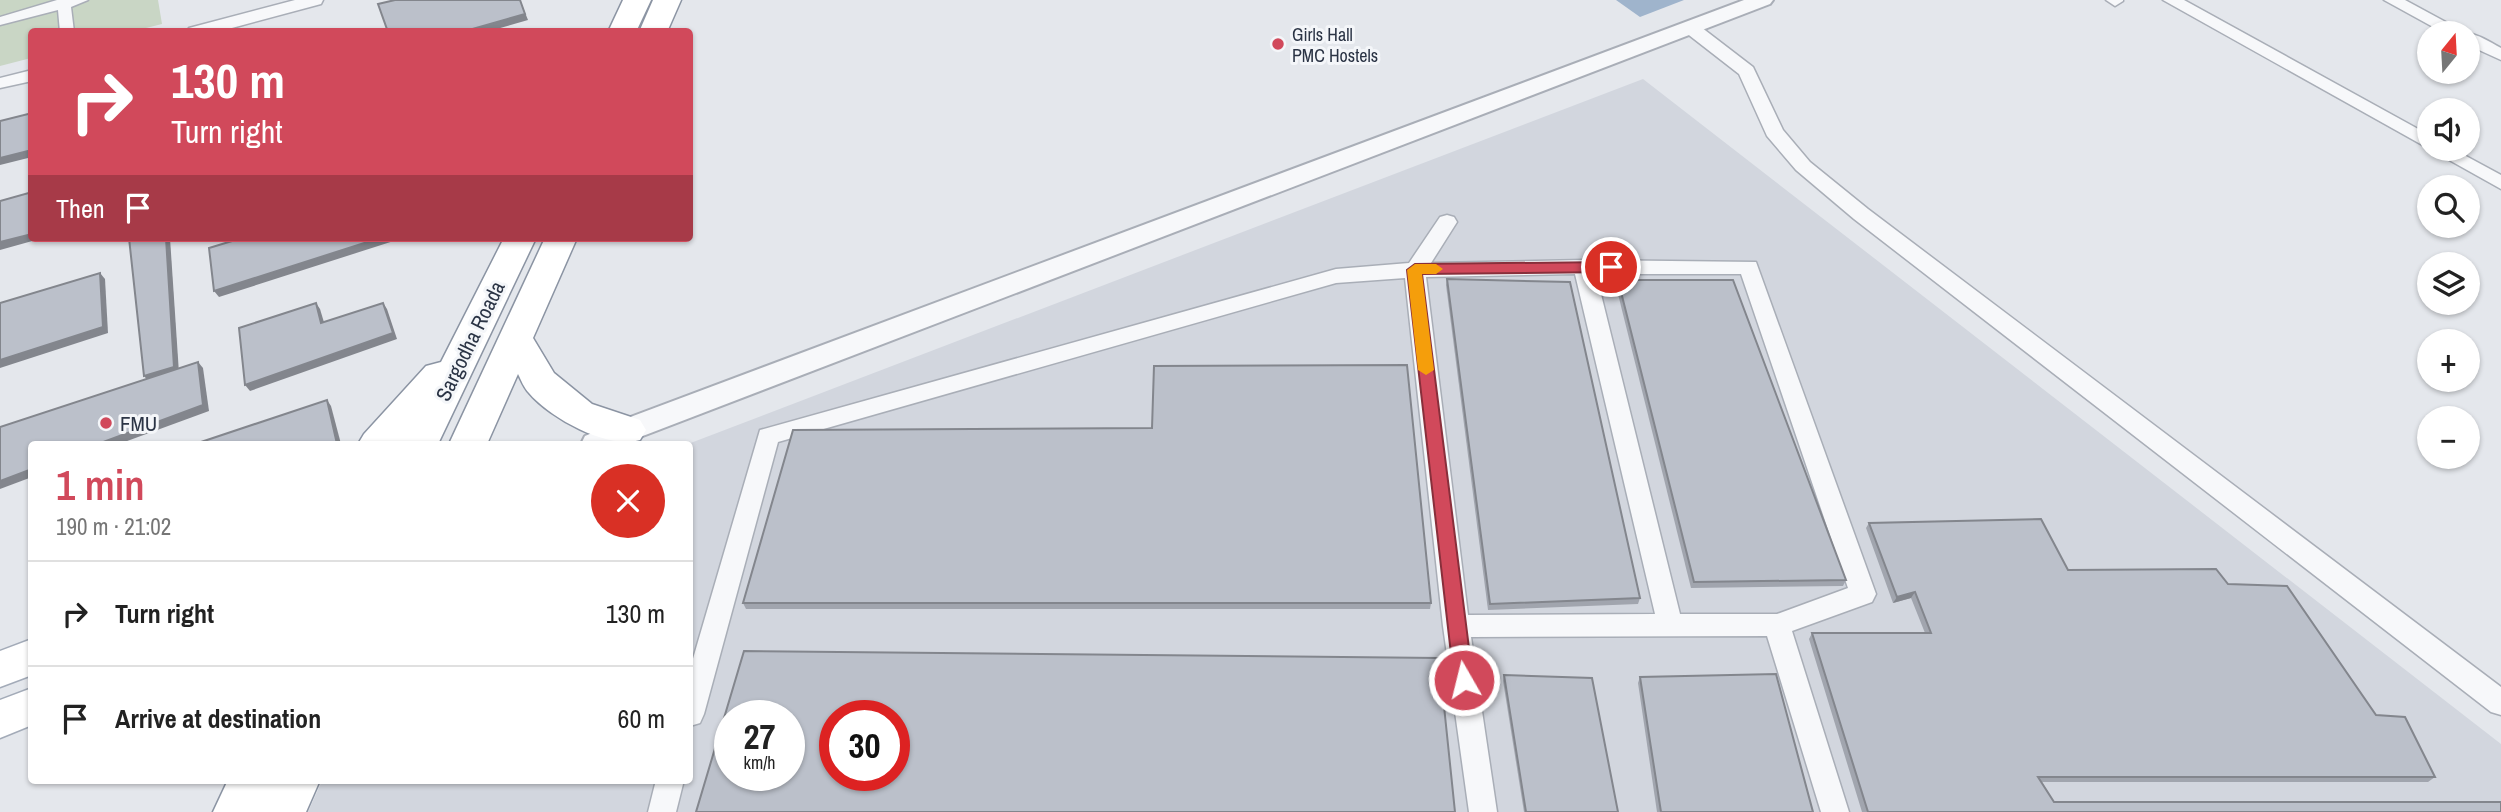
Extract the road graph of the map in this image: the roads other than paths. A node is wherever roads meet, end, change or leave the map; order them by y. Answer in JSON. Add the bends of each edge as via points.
{"nodes":[{"id":1,"x":81,"y":0,"type":"edge"},
{"id":2,"x":315,"y":0,"type":"edge"},
{"id":3,"x":637,"y":0,"type":"edge"},
{"id":4,"x":667,"y":0,"type":"edge"},
{"id":5,"x":1763,"y":0,"type":"edge"},
{"id":6,"x":2172,"y":0,"type":"edge"},
{"id":7,"x":2392,"y":0,"type":"edge"},
{"id":8,"x":64,"y":2,"type":"edge"},
{"id":9,"x":0,"y":21,"type":"edge"},
{"id":10,"x":2433,"y":21,"type":"edge"},
{"id":11,"x":67,"y":28,"type":"edge"},
{"id":12,"x":210,"y":28,"type":"edge"},
{"id":13,"x":624,"y":28,"type":"edge"},
{"id":14,"x":655,"y":28,"type":"edge"},
{"id":15,"x":1691,"y":28,"type":"junction"},
{"id":16,"x":2480,"y":44,"type":"edge"},
{"id":17,"x":2501,"y":55,"type":"edge"},
{"id":18,"x":28,"y":76,"type":"edge"},
{"id":19,"x":0,"y":83,"type":"edge"},
{"id":20,"x":2417,"y":136,"type":"edge"},
{"id":21,"x":2461,"y":161,"type":"edge"},
{"id":22,"x":2501,"y":183,"type":"edge"},
{"id":23,"x":1447,"y":222,"type":"dead end"},
{"id":24,"x":518,"y":242,"type":"edge"},
{"id":25,"x":559,"y":242,"type":"edge"},
{"id":26,"x":1584,"y":267,"type":"junction"},
{"id":27,"x":1415,"y":270,"type":"junction"},
{"id":28,"x":516,"y":339,"type":"junction"},
{"id":29,"x":469,"y":342,"type":"junction"},
{"id":30,"x":611,"y":437,"type":"edge"},
{"id":31,"x":380,"y":441,"type":"edge"},
{"id":32,"x":420,"y":441,"type":"edge"},
{"id":33,"x":469,"y":441,"type":"edge"},
{"id":34,"x":1670,"y":625,"type":"junction"},
{"id":35,"x":1777,"y":625,"type":"junction"},
{"id":36,"x":1456,"y":626,"type":"junction"},
{"id":37,"x":28,"y":658,"type":"edge"},
{"id":38,"x":0,"y":669,"type":"edge"},
{"id":39,"x":693,"y":703,"type":"edge"},
{"id":40,"x":2501,"y":703,"type":"edge"},
{"id":41,"x":28,"y":708,"type":"edge"},
{"id":42,"x":0,"y":719,"type":"edge"},
{"id":43,"x":249,"y":784,"type":"edge"},
{"id":44,"x":296,"y":784,"type":"edge"},
{"id":45,"x":669,"y":784,"type":"edge"},
{"id":46,"x":236,"y":812,"type":"edge"},
{"id":47,"x":283,"y":812,"type":"edge"},
{"id":48,"x":662,"y":812,"type":"edge"},
{"id":49,"x":1483,"y":812,"type":"edge"},
{"id":50,"x":1835,"y":812,"type":"edge"}],
"edges":[{"from":1,"to":8,"type":"street"},
{"from":2,"to":12,"type":"street"},
{"from":3,"to":13,"type":"highway"},
{"from":4,"to":14,"type":"highway"},
{"from":5,"to":15,"type":"street"},
{"from":6,"to":20,"type":"street"},
{"from":7,"to":10,"type":"street"},
{"from":8,"to":9,"type":"street"},
{"from":8,"to":11,"type":"street"},
{"from":15,"to":30,"type":"street"},
{"from":15,"to":40,"type":"street","via":[[1747,71],[1774,132],[1812,174]]},
{"from":16,"to":17,"type":"street"},
{"from":18,"to":19,"type":"street"},
{"from":21,"to":22,"type":"street"},
{"from":23,"to":27,"type":"street"},
{"from":24,"to":29,"type":"highway","name":"Sargodha Roada"},
{"from":25,"to":28,"type":"highway","name":"Sargodha Roada"},
{"from":26,"to":27,"type":"street"},
{"from":26,"to":34,"type":"street"},
{"from":26,"to":35,"type":"street","via":[[1749,267],[1863,594]]},
{"from":27,"to":36,"type":"street"},
{"from":27,"to":39,"type":"street","via":[[1336,276],[768,436]]},
{"from":28,"to":30,"type":"highway","via":[[541,383]]},
{"from":28,"to":33,"type":"highway","name":"Sargodha Roada"},
{"from":29,"to":31,"type":"highway"},
{"from":29,"to":32,"type":"highway","name":"Sargodha Roada"},
{"from":34,"to":35,"type":"street"},
{"from":34,"to":36,"type":"street"},
{"from":35,"to":50,"type":"street"},
{"from":36,"to":49,"type":"street"},
{"from":37,"to":38,"type":"main road"},
{"from":41,"to":42,"type":"main road"},
{"from":43,"to":46,"type":"highway"},
{"from":44,"to":47,"type":"highway"},
{"from":45,"to":48,"type":"street"}]}
